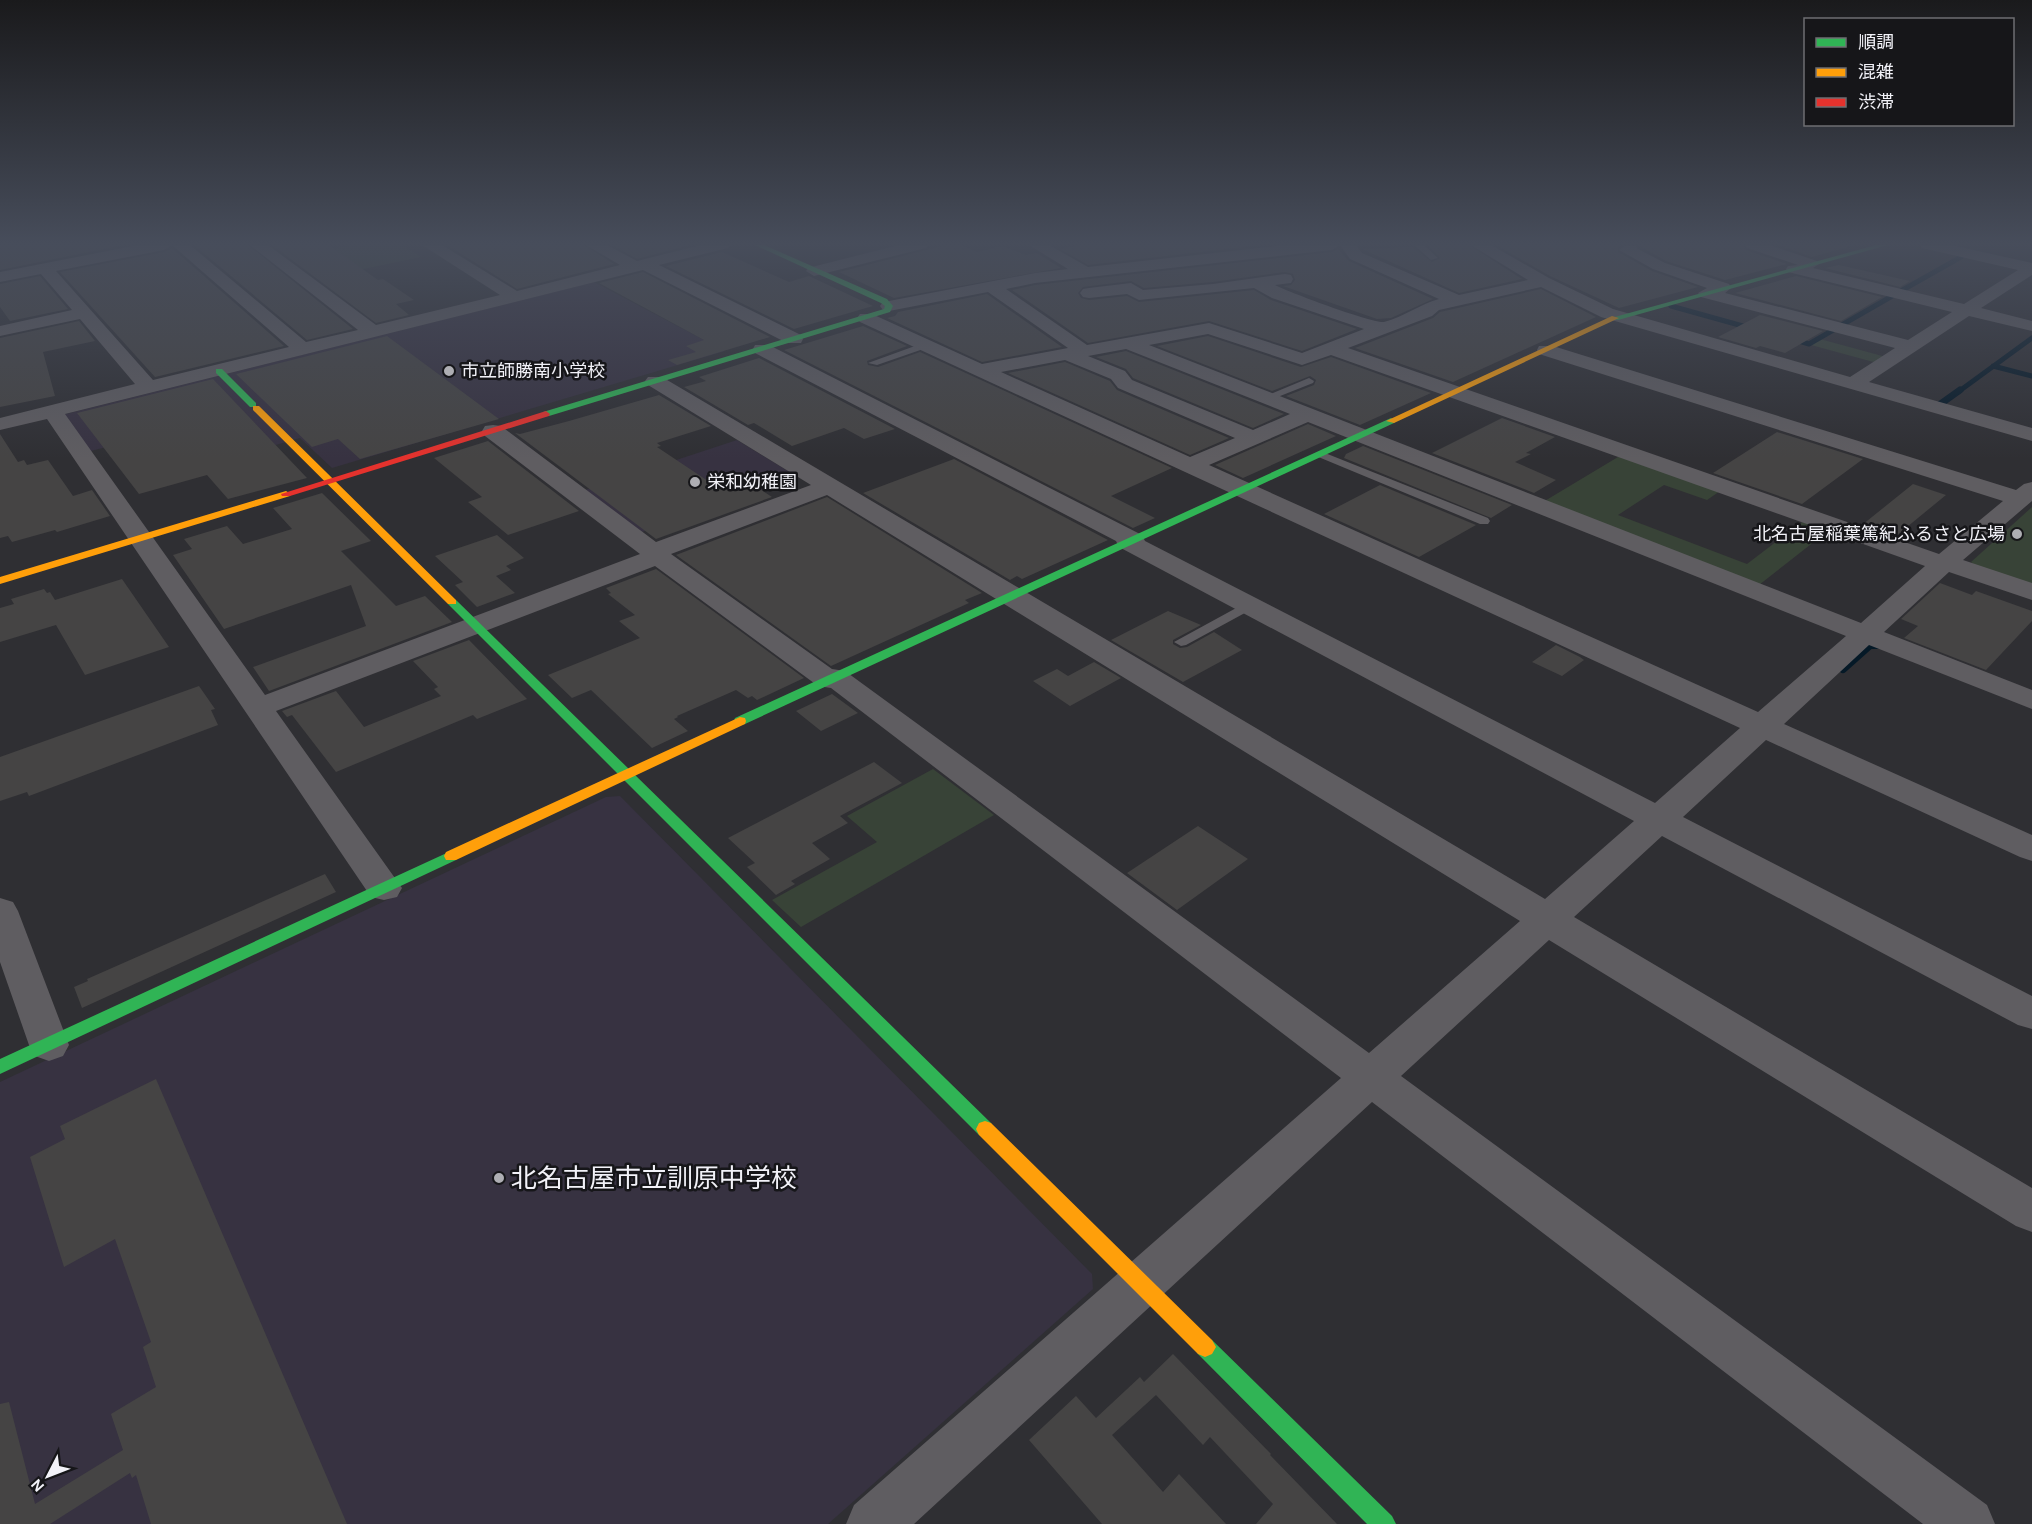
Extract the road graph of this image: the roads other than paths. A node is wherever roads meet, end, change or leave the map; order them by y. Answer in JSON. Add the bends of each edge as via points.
{"nodes":[{"id":1,"x":69,"y":316,"type":"edge"},
{"id":2,"x":87,"y":316,"type":"edge"},
{"id":3,"x":264,"y":316,"type":"edge"},
{"id":4,"x":352,"y":316,"type":"edge"},
{"id":5,"x":441,"y":316,"type":"edge"},
{"id":6,"x":746,"y":316,"type":"edge"},
{"id":7,"x":871,"y":316,"type":"edge"},
{"id":8,"x":1032,"y":316,"type":"edge"},
{"id":9,"x":1344,"y":316,"type":"edge"},
{"id":10,"x":1415,"y":316,"type":"edge"},
{"id":11,"x":1621,"y":316,"type":"edge"},
{"id":12,"x":1805,"y":316,"type":"edge"},
{"id":13,"x":1958,"y":316,"type":"edge"},
{"id":14,"x":1989,"y":316,"type":"edge"},
{"id":15,"x":1618,"y":317,"type":"junction"},
{"id":16,"x":866,"y":318,"type":"junction"},
{"id":17,"x":2032,"y":326,"type":"edge"},
{"id":18,"x":1382,"y":329,"type":"junction"},
{"id":19,"x":0,"y":331,"type":"edge"},
{"id":20,"x":374,"y":333,"type":"junction"},
{"id":21,"x":794,"y":339,"type":"junction"},
{"id":22,"x":1128,"y":343,"type":"junction"},
{"id":23,"x":926,"y":345,"type":"junction"},
{"id":24,"x":1911,"y":346,"type":"junction"},
{"id":25,"x":1330,"y":348,"type":"junction"},
{"id":26,"x":762,"y":349,"type":"junction"},
{"id":27,"x":304,"y":350,"type":"junction"},
{"id":28,"x":1546,"y":350,"type":"junction"},
{"id":29,"x":1075,"y":352,"type":"junction"},
{"id":30,"x":873,"y":363,"type":"dead end"},
{"id":31,"x":980,"y":370,"type":"junction"},
{"id":32,"x":219,"y":371,"type":"junction"},
{"id":33,"x":655,"y":381,"type":"junction"},
{"id":34,"x":1309,"y":381,"type":"dead end"},
{"id":35,"x":1852,"y":384,"type":"junction"},
{"id":36,"x":149,"y":388,"type":"junction"},
{"id":37,"x":1454,"y":392,"type":"junction"},
{"id":38,"x":1266,"y":398,"type":"junction"},
{"id":39,"x":52,"y":412,"type":"junction"},
{"id":40,"x":1308,"y":414,"type":"junction"},
{"id":41,"x":0,"y":424,"type":"edge"},
{"id":42,"x":493,"y":431,"type":"junction"},
{"id":43,"x":1361,"y":435,"type":"junction"},
{"id":44,"x":2032,"y":435,"type":"edge"},
{"id":45,"x":1254,"y":438,"type":"junction"},
{"id":46,"x":1320,"y":454,"type":"junction"},
{"id":47,"x":1191,"y":465,"type":"junction"},
{"id":48,"x":329,"y":481,"type":"junction"},
{"id":49,"x":830,"y":486,"type":"junction"},
{"id":50,"x":1242,"y":490,"type":"junction"},
{"id":51,"x":2026,"y":494,"type":"edge"},
{"id":52,"x":1484,"y":521,"type":"dead end"},
{"id":53,"x":141,"y":538,"type":"junction"},
{"id":54,"x":1135,"y":539,"type":"junction"},
{"id":55,"x":656,"y":554,"type":"junction"},
{"id":56,"x":1944,"y":563,"type":"junction"},
{"id":57,"x":0,"y":581,"type":"edge"},
{"id":58,"x":2032,"y":592,"type":"edge"},
{"id":59,"x":1011,"y":596,"type":"junction"},
{"id":60,"x":1249,"y":605,"type":"junction"},
{"id":61,"x":474,"y":626,"type":"junction"},
{"id":62,"x":1864,"y":634,"type":"junction"},
{"id":63,"x":1181,"y":642,"type":"dead end"},
{"id":64,"x":832,"y":678,"type":"junction"},
{"id":65,"x":2032,"y":700,"type":"edge"},
{"id":66,"x":258,"y":707,"type":"junction"},
{"id":67,"x":1762,"y":726,"type":"junction"},
{"id":68,"x":629,"y":775,"type":"junction"},
{"id":69,"x":1665,"y":813,"type":"junction"},
{"id":70,"x":2032,"y":849,"type":"edge"},
{"id":71,"x":384,"y":888,"type":"junction"},
{"id":72,"x":0,"y":911,"type":"edge"},
{"id":73,"x":1546,"y":919,"type":"junction"},
{"id":74,"x":2032,"y":992,"type":"edge"},
{"id":75,"x":2032,"y":1014,"type":"edge"},
{"id":76,"x":49,"y":1045,"type":"junction"},
{"id":77,"x":0,"y":1067,"type":"edge"},
{"id":78,"x":1370,"y":1077,"type":"junction"},
{"id":79,"x":2032,"y":1212,"type":"edge"},
{"id":80,"x":1141,"y":1283,"type":"junction"},
{"id":81,"x":873,"y":1524,"type":"edge"},
{"id":82,"x":1384,"y":1524,"type":"edge"},
{"id":83,"x":1968,"y":1524,"type":"edge"}],
"edges":[{"from":1,"to":19,"type":"street"},
{"from":2,"to":36,"type":"street"},
{"from":3,"to":27,"type":"street"},
{"from":4,"to":20,"type":"street"},
{"from":5,"to":20,"type":"street"},
{"from":6,"to":21,"type":"street"},
{"from":7,"to":16,"type":"street"},
{"from":8,"to":29,"type":"street"},
{"from":9,"to":18,"type":"street"},
{"from":10,"to":18,"type":"street"},
{"from":11,"to":15,"type":"street"},
{"from":12,"to":24,"type":"street"},
{"from":13,"to":24,"type":"street"},
{"from":14,"to":17,"type":"street"},
{"from":15,"to":28,"type":"street"},
{"from":15,"to":35,"type":"street"},
{"from":16,"to":21,"type":"street"},
{"from":16,"to":23,"type":"street"},
{"from":18,"to":25,"type":"street"},
{"from":20,"to":27,"type":"street"},
{"from":21,"to":26,"type":"street"},
{"from":22,"to":25,"type":"street","via":[[1209,328],[1302,358]]},
{"from":22,"to":29,"type":"street"},
{"from":22,"to":38,"type":"street"},
{"from":23,"to":30,"type":"lane"},
{"from":23,"to":31,"type":"street"},
{"from":24,"to":35,"type":"street"},
{"from":25,"to":37,"type":"street"},
{"from":26,"to":33,"type":"street"},
{"from":26,"to":54,"type":"street"},
{"from":27,"to":32,"type":"street"},
{"from":28,"to":37,"type":"street"},
{"from":28,"to":51,"type":"street"},
{"from":29,"to":31,"type":"street"},
{"from":29,"to":45,"type":"street","via":[[1118,375],[1125,384]]},
{"from":31,"to":47,"type":"street"},
{"from":32,"to":36,"type":"street"},
{"from":32,"to":48,"type":"street"},
{"from":33,"to":42,"type":"street"},
{"from":33,"to":49,"type":"street"},
{"from":34,"to":38,"type":"lane"},
{"from":35,"to":44,"type":"street"},
{"from":36,"to":39,"type":"street"},
{"from":37,"to":43,"type":"street"},
{"from":37,"to":56,"type":"street"},
{"from":38,"to":40,"type":"street"},
{"from":39,"to":41,"type":"street"},
{"from":39,"to":53,"type":"street"},
{"from":40,"to":43,"type":"street"},
{"from":40,"to":45,"type":"street"},
{"from":42,"to":48,"type":"street"},
{"from":42,"to":55,"type":"street"},
{"from":43,"to":46,"type":"street"},
{"from":43,"to":62,"type":"street"},
{"from":45,"to":47,"type":"street"},
{"from":46,"to":50,"type":"street"},
{"from":46,"to":52,"type":"lane"},
{"from":47,"to":50,"type":"street"},
{"from":48,"to":53,"type":"street"},
{"from":48,"to":61,"type":"street"},
{"from":49,"to":55,"type":"street"},
{"from":49,"to":59,"type":"street"},
{"from":50,"to":54,"type":"street"},
{"from":50,"to":67,"type":"street"},
{"from":51,"to":56,"type":"street"},
{"from":53,"to":57,"type":"street"},
{"from":53,"to":66,"type":"street"},
{"from":54,"to":59,"type":"street"},
{"from":54,"to":60,"type":"street"},
{"from":54,"to":69,"type":"street"},
{"from":55,"to":61,"type":"street"},
{"from":55,"to":64,"type":"street"},
{"from":56,"to":58,"type":"street"},
{"from":56,"to":62,"type":"street"},
{"from":59,"to":64,"type":"street"},
{"from":59,"to":73,"type":"street"},
{"from":60,"to":63,"type":"lane"},
{"from":60,"to":69,"type":"street"},
{"from":61,"to":66,"type":"street"},
{"from":61,"to":68,"type":"street"},
{"from":62,"to":65,"type":"street"},
{"from":62,"to":67,"type":"street"},
{"from":64,"to":68,"type":"street"},
{"from":64,"to":78,"type":"street"},
{"from":66,"to":71,"type":"street"},
{"from":67,"to":69,"type":"street"},
{"from":67,"to":70,"type":"street"},
{"from":68,"to":71,"type":"street"},
{"from":68,"to":80,"type":"street"},
{"from":69,"to":73,"type":"street"},
{"from":69,"to":74,"type":"street"},
{"from":69,"to":75,"type":"street"},
{"from":71,"to":76,"type":"street"},
{"from":72,"to":76,"type":"street"},
{"from":73,"to":78,"type":"street"},
{"from":73,"to":79,"type":"street"},
{"from":76,"to":77,"type":"street"},
{"from":78,"to":80,"type":"street"},
{"from":78,"to":83,"type":"street"},
{"from":80,"to":81,"type":"street"},
{"from":80,"to":82,"type":"street"}]}
